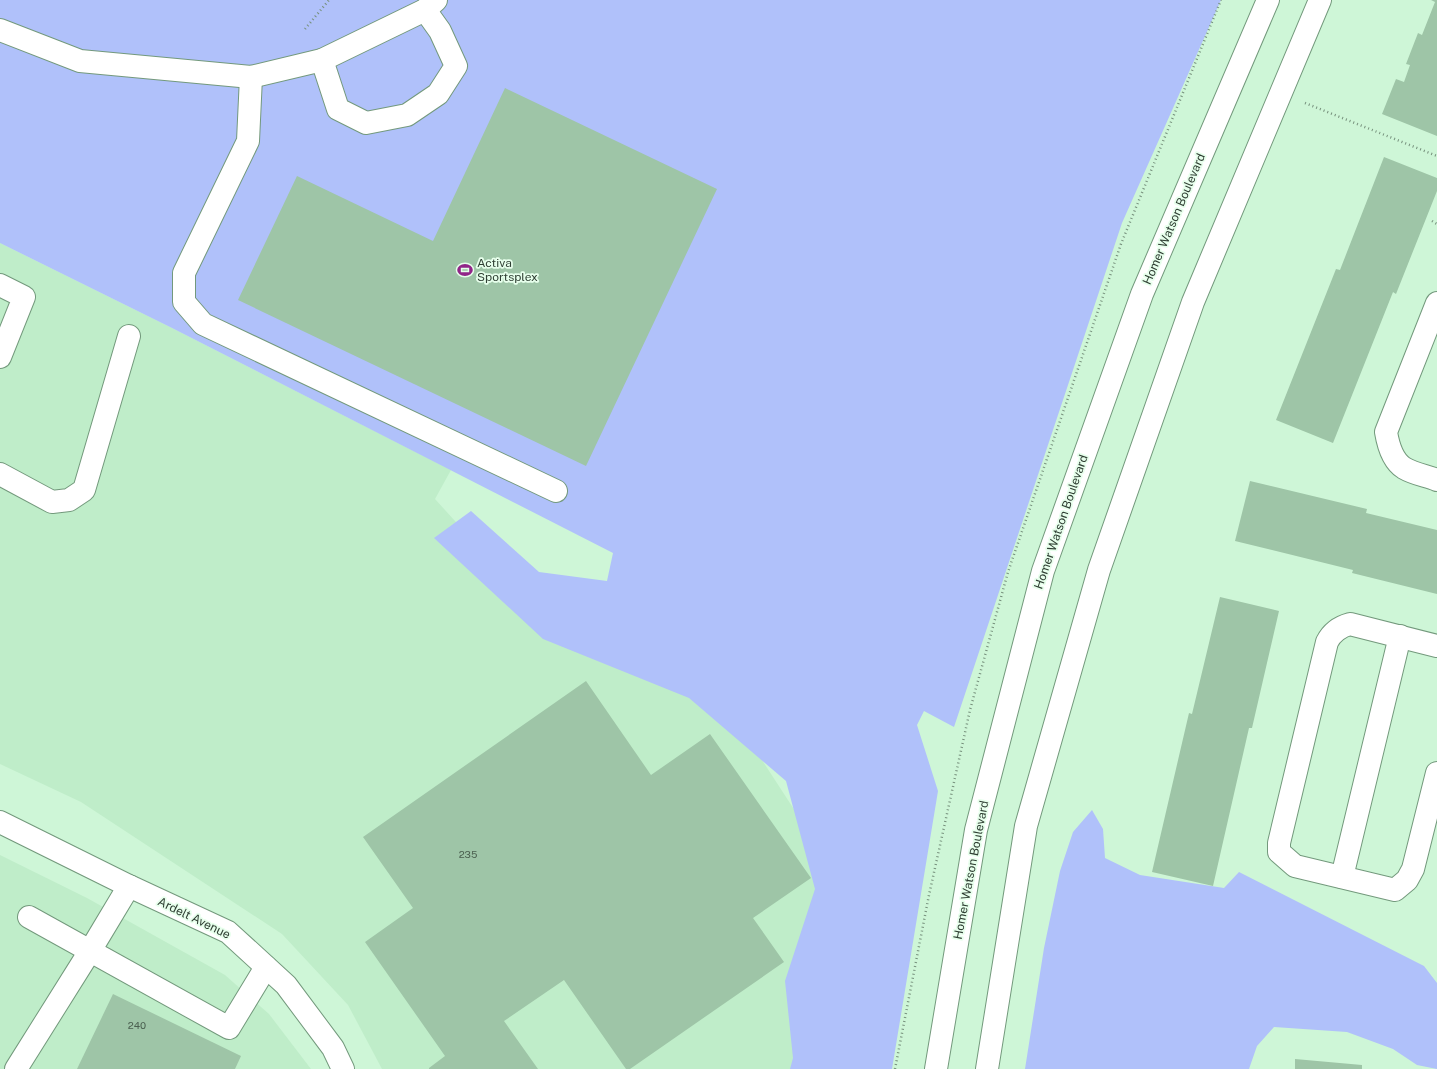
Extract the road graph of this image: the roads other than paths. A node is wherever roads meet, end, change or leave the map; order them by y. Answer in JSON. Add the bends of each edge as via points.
{"nodes":[{"id":1,"x":1268,"y":0,"type":"edge"},
{"id":2,"x":1320,"y":0,"type":"edge"},
{"id":3,"x":431,"y":5,"type":"edge"},
{"id":4,"x":0,"y":30,"type":"edge"},
{"id":5,"x":322,"y":60,"type":"junction"},
{"id":6,"x":251,"y":77,"type":"junction"},
{"id":7,"x":0,"y":285,"type":"edge"},
{"id":8,"x":1437,"y":303,"type":"edge"},
{"id":9,"x":129,"y":336,"type":"dead end"},
{"id":10,"x":0,"y":357,"type":"edge"},
{"id":11,"x":0,"y":474,"type":"edge"},
{"id":12,"x":1437,"y":480,"type":"edge"},
{"id":13,"x":556,"y":491,"type":"dead end"},
{"id":14,"x":1400,"y":636,"type":"junction"},
{"id":15,"x":1437,"y":646,"type":"edge"},
{"id":16,"x":1437,"y":773,"type":"edge"},
{"id":17,"x":0,"y":822,"type":"edge"},
{"id":18,"x":1342,"y":877,"type":"junction"},
{"id":19,"x":129,"y":886,"type":"junction"},
{"id":20,"x":29,"y":917,"type":"dead end"},
{"id":21,"x":90,"y":950,"type":"junction"},
{"id":22,"x":266,"y":967,"type":"junction"},
{"id":23,"x":16,"y":1069,"type":"edge"},
{"id":24,"x":343,"y":1069,"type":"edge"},
{"id":25,"x":936,"y":1069,"type":"edge"},
{"id":26,"x":987,"y":1069,"type":"edge"}],
"edges":[{"from":1,"to":25,"type":"main road","name":"Homer Watson Boulevard","via":[[1142,294],[1043,570],[976,830]]},
{"from":2,"to":26,"type":"main road","via":[[1193,302],[1099,570],[1026,826]]},
{"from":3,"to":5,"type":"main road"},
{"from":3,"to":5,"type":"main road","via":[[456,66],[438,94],[407,115],[366,123],[338,109]]},
{"from":4,"to":6,"type":"main road","via":[[80,61]]},
{"from":5,"to":6,"type":"main road"},
{"from":6,"to":13,"type":"main road","via":[[248,141],[184,273],[184,302],[204,324]]},
{"from":7,"to":10,"type":"main road","via":[[24,297]]},
{"from":8,"to":12,"type":"main road","via":[[1386,432],[1388,444],[1403,468]]},
{"from":9,"to":11,"type":"main road","via":[[84,490],[69,500],[52,502]]},
{"from":14,"to":15,"type":"main road"},
{"from":14,"to":18,"type":"main road"},
{"from":14,"to":18,"type":"main road","via":[[1350,624],[1331,634],[1327,642],[1279,843],[1279,852],[1295,866]]},
{"from":16,"to":18,"type":"main road","via":[[1413,869],[1407,880],[1395,890]]},
{"from":17,"to":19,"type":"main road","name":"Ardelt Avenue"},
{"from":19,"to":21,"type":"main road"},
{"from":19,"to":22,"type":"main road","name":"Ardelt Avenue","via":[[228,932]]},
{"from":20,"to":21,"type":"main road"},
{"from":21,"to":22,"type":"main road","via":[[229,1028]]},
{"from":21,"to":23,"type":"main road"},
{"from":22,"to":24,"type":"main road","name":"Ardelt Avenue","via":[[286,985],[333,1048]]}]}
